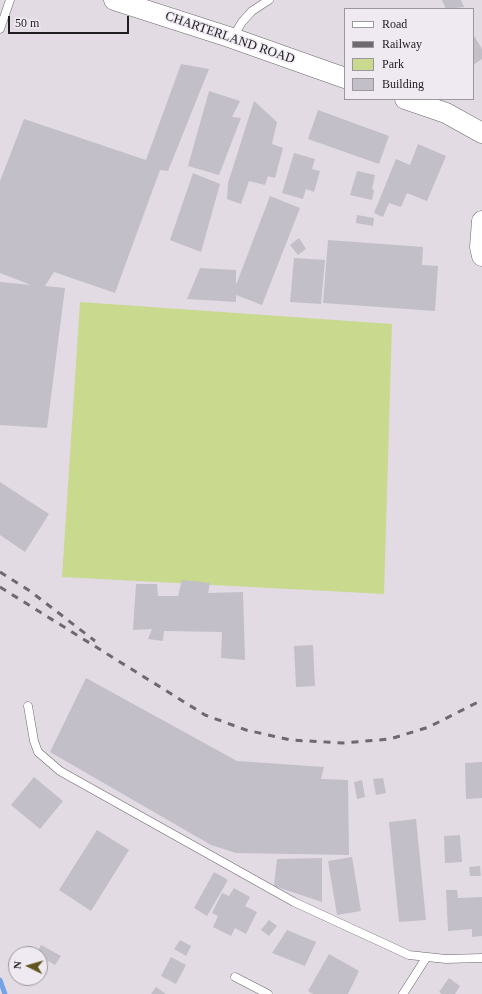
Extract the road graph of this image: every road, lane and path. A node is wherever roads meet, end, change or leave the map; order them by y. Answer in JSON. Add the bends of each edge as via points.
{"nodes":[{"id":1,"x":10,"y":0,"type":"edge"},
{"id":2,"x":114,"y":0,"type":"edge"},
{"id":3,"x":269,"y":0,"type":"edge"},
{"id":4,"x":0,"y":29,"type":"edge"},
{"id":5,"x":232,"y":38,"type":"junction"},
{"id":6,"x":344,"y":78,"type":"edge"},
{"id":7,"x":408,"y":100,"type":"edge"},
{"id":8,"x":482,"y":133,"type":"edge"},
{"id":9,"x":482,"y":221,"type":"edge"},
{"id":10,"x":482,"y":256,"type":"edge"},
{"id":11,"x":28,"y":706,"type":"dead end"},
{"id":12,"x":426,"y":958,"type":"junction"},
{"id":13,"x":482,"y":958,"type":"edge"},
{"id":14,"x":235,"y":977,"type":"dead end"},
{"id":15,"x":268,"y":994,"type":"edge"},
{"id":16,"x":403,"y":994,"type":"edge"}],
"edges":[{"from":1,"to":4,"type":"lane"},
{"from":2,"to":5,"type":"street","name":"CHARTERLAND ROAD"},
{"from":3,"to":5,"type":"lane","via":[[252,11]]},
{"from":5,"to":6,"type":"street","name":"CHARTERLAND ROAD"},
{"from":7,"to":8,"type":"street","via":[[446,113]]},
{"from":9,"to":10,"type":"street"},
{"from":11,"to":12,"type":"lane","via":[[38,752],[60,771],[294,902],[393,949]]},
{"from":12,"to":13,"type":"lane"},
{"from":12,"to":16,"type":"lane"},
{"from":14,"to":15,"type":"lane"}]}
